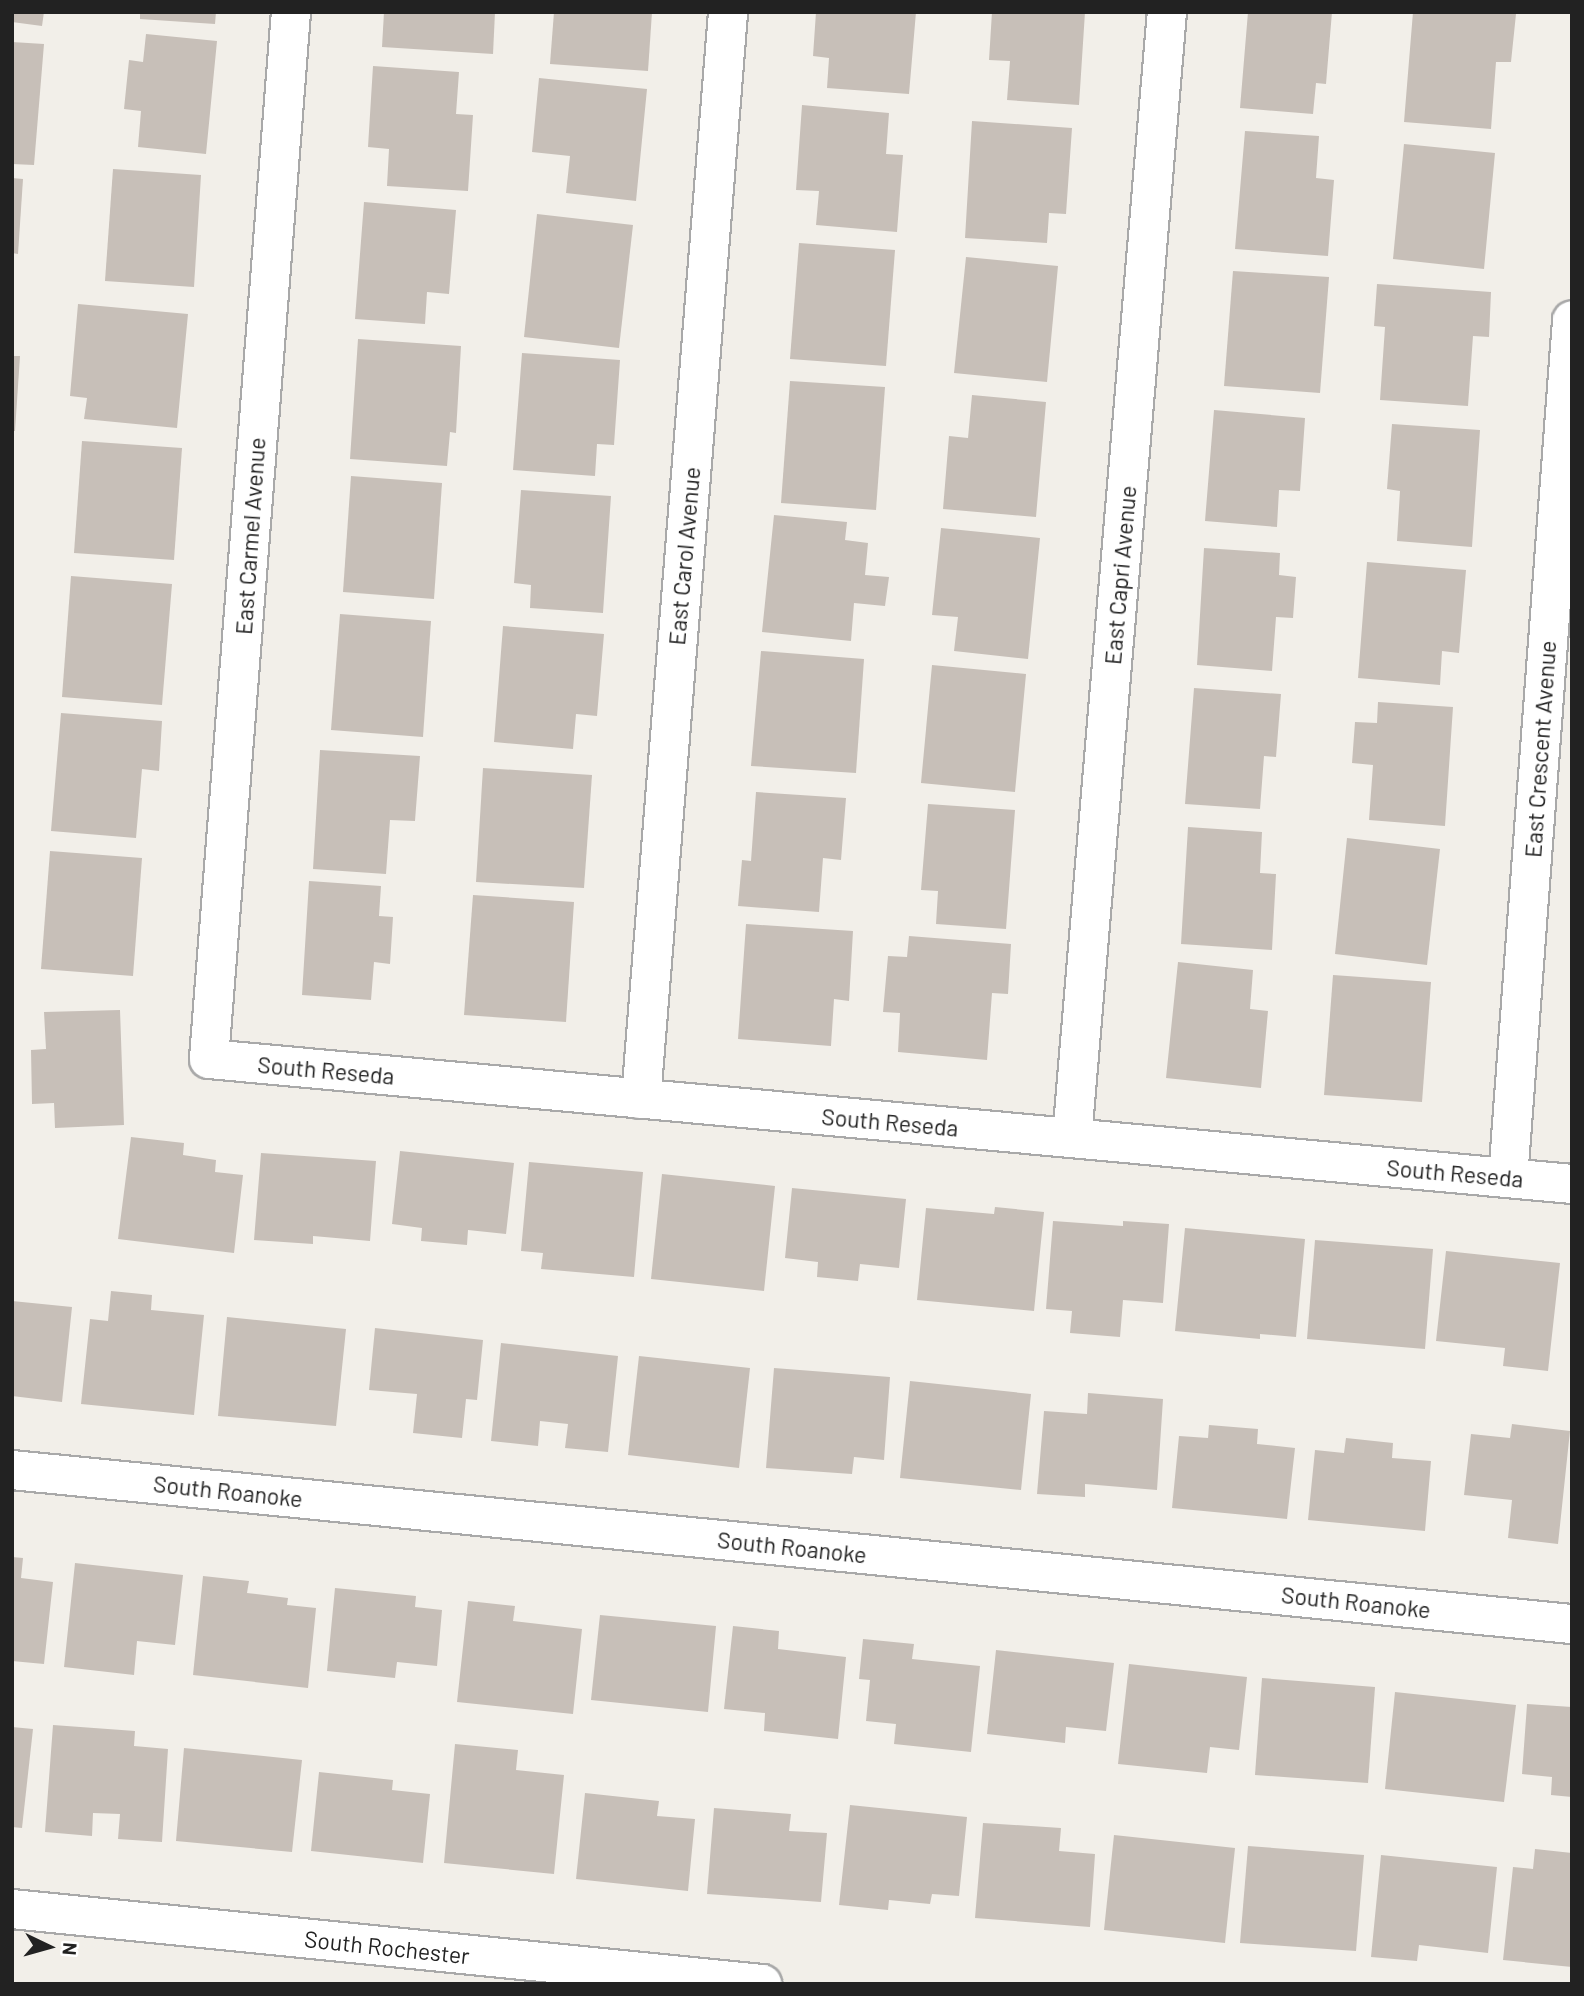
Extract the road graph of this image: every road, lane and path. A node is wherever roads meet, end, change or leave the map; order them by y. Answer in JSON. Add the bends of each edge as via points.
{"nodes":[{"id":1,"x":291,"y":12,"type":"edge"},
{"id":2,"x":728,"y":12,"type":"edge"},
{"id":3,"x":1167,"y":12,"type":"edge"},
{"id":4,"x":1572,"y":320,"type":"edge"},
{"id":5,"x":209,"y":1059,"type":"joint"},
{"id":6,"x":641,"y":1099,"type":"junction"},
{"id":7,"x":1072,"y":1138,"type":"junction"},
{"id":8,"x":1508,"y":1178,"type":"junction"},
{"id":9,"x":1572,"y":1184,"type":"edge"},
{"id":10,"x":12,"y":1469,"type":"edge"},
{"id":11,"x":1572,"y":1624,"type":"edge"},
{"id":12,"x":12,"y":1909,"type":"edge"},
{"id":13,"x":762,"y":1984,"type":"edge"}],
"edges":[{"from":1,"to":5,"type":"street","name":"East Carmel Avenue"},
{"from":2,"to":6,"type":"street","name":"East Carol Avenue"},
{"from":3,"to":7,"type":"street","name":"East Capri Avenue"},
{"from":4,"to":8,"type":"street","name":"East Crescent Avenue"},
{"from":5,"to":6,"type":"street","name":"South Reseda"},
{"from":6,"to":7,"type":"street","name":"South Reseda"},
{"from":7,"to":8,"type":"street","name":"South Reseda"},
{"from":8,"to":9,"type":"street","name":"South Reseda"},
{"from":10,"to":11,"type":"street","name":"South Roanoke"},
{"from":12,"to":13,"type":"street","name":"South Rochester"}]}
